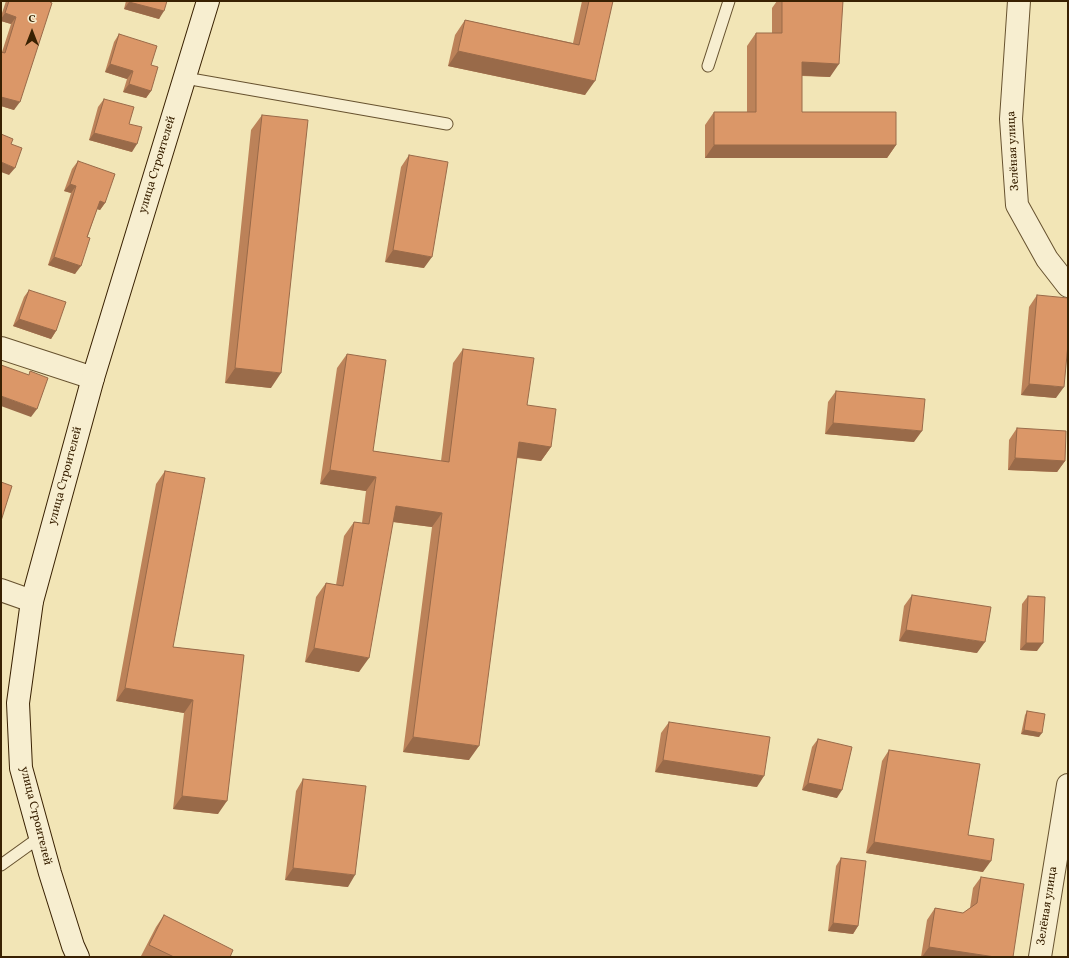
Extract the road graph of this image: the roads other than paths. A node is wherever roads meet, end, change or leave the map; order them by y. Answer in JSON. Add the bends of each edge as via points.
{"nodes":[{"id":1,"x":208,"y":1,"type":"edge"},
{"id":2,"x":730,"y":1,"type":"edge"},
{"id":3,"x":1019,"y":1,"type":"edge"},
{"id":4,"x":708,"y":66,"type":"dead end"},
{"id":5,"x":185,"y":78,"type":"junction"},
{"id":6,"x":447,"y":124,"type":"dead end"},
{"id":7,"x":1068,"y":286,"type":"edge"},
{"id":8,"x":1,"y":348,"type":"edge"},
{"id":9,"x":93,"y":378,"type":"junction"},
{"id":10,"x":1,"y":590,"type":"edge"},
{"id":11,"x":32,"y":601,"type":"junction"},
{"id":12,"x":1068,"y":785,"type":"edge"},
{"id":13,"x":40,"y":837,"type":"junction"},
{"id":14,"x":1,"y":866,"type":"edge"},
{"id":15,"x":78,"y":957,"type":"edge"},
{"id":16,"x":1040,"y":957,"type":"edge"}],
"edges":[{"from":1,"to":5,"type":"street","name":"улица Строителей"},
{"from":2,"to":4,"type":"lane"},
{"from":3,"to":7,"type":"street","name":"Зелёная улица","via":[[1011,119],[1018,205],[1047,259]]},
{"from":5,"to":6,"type":"lane"},
{"from":5,"to":9,"type":"street","name":"улица Строителей"},
{"from":8,"to":9,"type":"street"},
{"from":9,"to":11,"type":"street","name":"улица Строителей"},
{"from":10,"to":11,"type":"street"},
{"from":11,"to":13,"type":"street","name":"улица Строителей","via":[[18,703],[21,768]]},
{"from":12,"to":16,"type":"street","name":"Зелёная улица"},
{"from":13,"to":14,"type":"lane"},
{"from":13,"to":15,"type":"street","name":"улица Строителей"}]}
